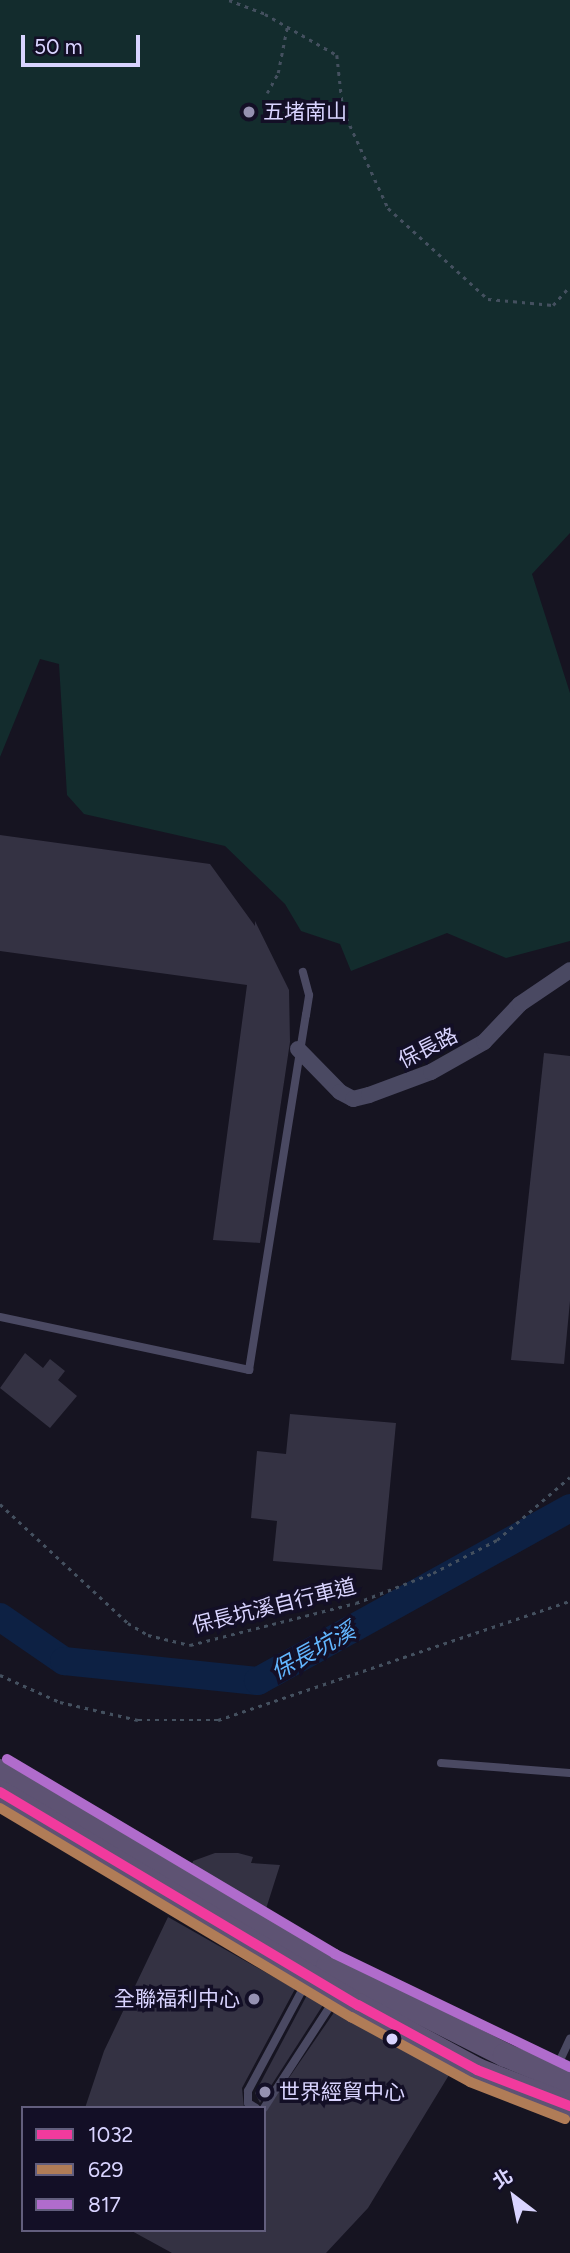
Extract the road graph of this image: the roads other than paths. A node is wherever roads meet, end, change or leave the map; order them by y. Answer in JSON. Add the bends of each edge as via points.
{"nodes":[{"id":1,"x":570,"y":970,"type":"edge"},
{"id":2,"x":303,"y":972,"type":"dead end"},
{"id":3,"x":298,"y":1049,"type":"junction"},
{"id":4,"x":0,"y":1317,"type":"edge"},
{"id":5,"x":441,"y":1763,"type":"dead end"},
{"id":6,"x":0,"y":1771,"type":"edge"},
{"id":7,"x":570,"y":1773,"type":"edge"},
{"id":8,"x":0,"y":1792,"type":"edge"},
{"id":9,"x":310,"y":1976,"type":"junction"},
{"id":10,"x":338,"y":1993,"type":"junction"},
{"id":11,"x":570,"y":2039,"type":"edge"},
{"id":12,"x":561,"y":2078,"type":"edge"},
{"id":13,"x":253,"y":2106,"type":"edge"},
{"id":14,"x":265,"y":2106,"type":"edge"},
{"id":15,"x":570,"y":2106,"type":"edge"}],
"edges":[{"from":1,"to":3,"type":"street","name":"保長路","via":[[520,1004],[484,1042],[431,1072],[369,1096],[353,1099],[340,1091]]},
{"from":2,"to":3,"type":"lane","via":[[309,995]]},
{"from":3,"to":4,"type":"lane","via":[[249,1370]]},
{"from":5,"to":7,"type":"lane"},
{"from":6,"to":12,"type":"main road","via":[[328,1966]]},
{"from":8,"to":9,"type":"main road"},
{"from":9,"to":10,"type":"main road"},
{"from":9,"to":13,"type":"lane","via":[[248,2091],[248,2103]]},
{"from":10,"to":14,"type":"lane"},
{"from":10,"to":15,"type":"main road","via":[[477,2070]]},
{"from":11,"to":12,"type":"lane"}]}
